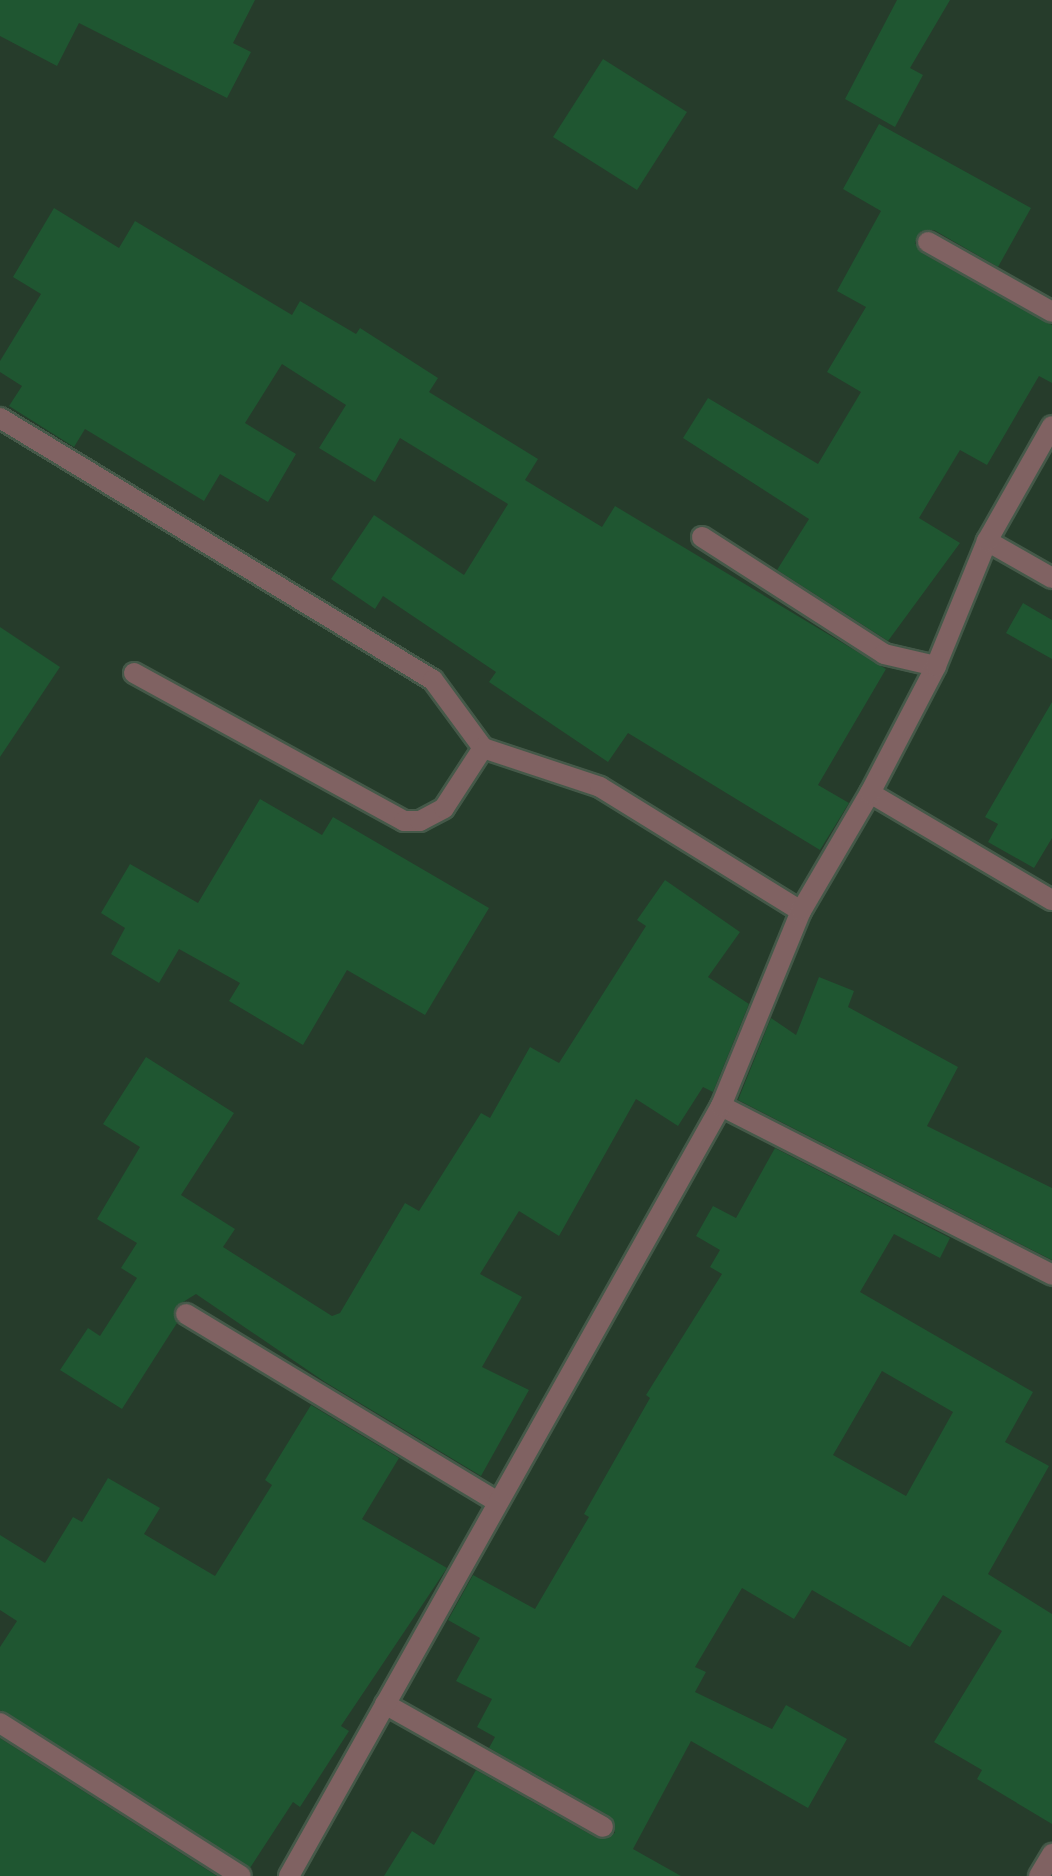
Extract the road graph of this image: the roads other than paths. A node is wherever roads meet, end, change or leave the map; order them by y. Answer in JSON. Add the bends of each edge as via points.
{"nodes":[{"id":1,"x":928,"y":242,"type":"dead end"},
{"id":2,"x":1052,"y":312,"type":"edge"},
{"id":3,"x":0,"y":418,"type":"edge"},
{"id":4,"x":1052,"y":426,"type":"edge"},
{"id":5,"x":702,"y":537,"type":"dead end"},
{"id":6,"x":987,"y":541,"type":"junction"},
{"id":7,"x":1052,"y":578,"type":"edge"},
{"id":8,"x":936,"y":666,"type":"junction"},
{"id":9,"x":134,"y":673,"type":"dead end"},
{"id":10,"x":483,"y":748,"type":"junction"},
{"id":11,"x":870,"y":793,"type":"junction"},
{"id":12,"x":1052,"y":900,"type":"edge"},
{"id":13,"x":801,"y":911,"type":"junction"},
{"id":14,"x":721,"y":1106,"type":"junction"},
{"id":15,"x":1052,"y":1275,"type":"edge"},
{"id":16,"x":186,"y":1314,"type":"dead end"},
{"id":17,"x":498,"y":1502,"type":"junction"},
{"id":18,"x":385,"y":1704,"type":"junction"},
{"id":19,"x":0,"y":1723,"type":"edge"},
{"id":20,"x":603,"y":1827,"type":"dead end"},
{"id":21,"x":1052,"y":1854,"type":"edge"},
{"id":22,"x":241,"y":1876,"type":"edge"},
{"id":23,"x":289,"y":1876,"type":"edge"},
{"id":24,"x":1039,"y":1876,"type":"edge"}],
"edges":[{"from":1,"to":2,"type":"street"},
{"from":3,"to":10,"type":"street","via":[[433,680]]},
{"from":4,"to":6,"type":"street"},
{"from":5,"to":8,"type":"street","via":[[884,654]]},
{"from":6,"to":7,"type":"street"},
{"from":6,"to":8,"type":"street"},
{"from":8,"to":11,"type":"street"},
{"from":9,"to":10,"type":"street","via":[[404,821],[420,821],[444,808]]},
{"from":10,"to":13,"type":"street","via":[[600,787]]},
{"from":11,"to":12,"type":"street"},
{"from":11,"to":13,"type":"street"},
{"from":13,"to":14,"type":"street"},
{"from":14,"to":15,"type":"street"},
{"from":14,"to":17,"type":"street"},
{"from":16,"to":17,"type":"street"},
{"from":17,"to":18,"type":"street"},
{"from":18,"to":20,"type":"street"},
{"from":18,"to":23,"type":"street"},
{"from":19,"to":22,"type":"street"},
{"from":21,"to":24,"type":"street"}]}
